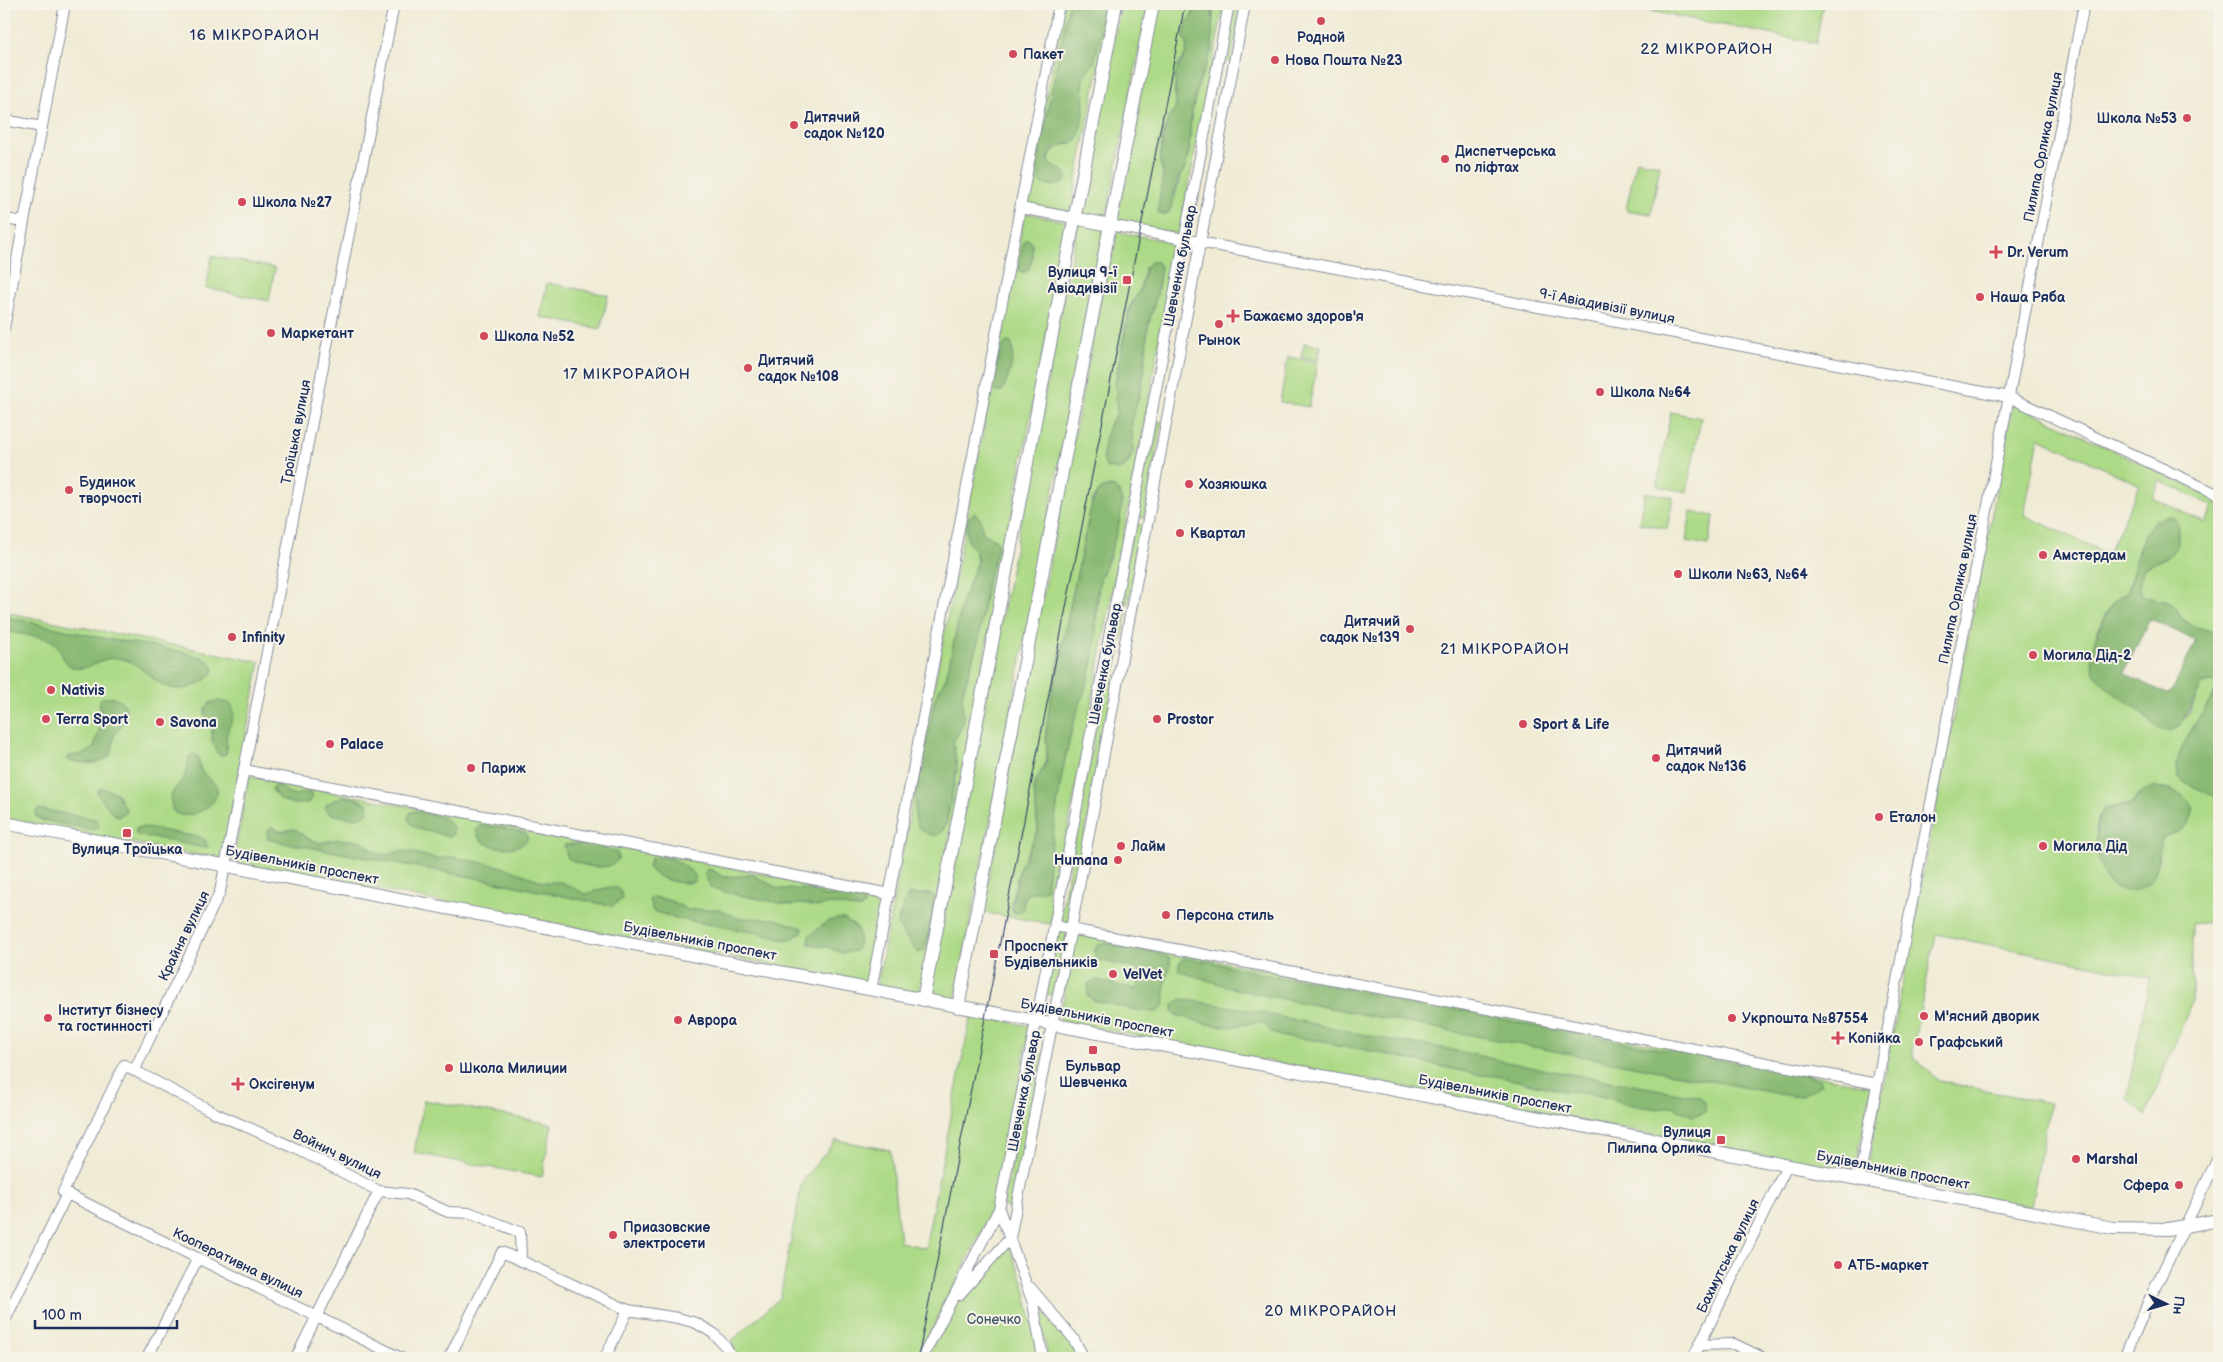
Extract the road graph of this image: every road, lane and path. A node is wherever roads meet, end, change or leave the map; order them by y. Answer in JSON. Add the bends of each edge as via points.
{"nodes":[{"id":1,"x":65,"y":4,"type":"edge"},
{"id":2,"x":394,"y":4,"type":"edge"},
{"id":3,"x":1059,"y":4,"type":"edge"},
{"id":4,"x":1116,"y":4,"type":"edge"},
{"id":5,"x":1153,"y":4,"type":"edge"},
{"id":6,"x":1229,"y":4,"type":"edge"},
{"id":7,"x":1246,"y":4,"type":"edge"},
{"id":8,"x":2084,"y":4,"type":"edge"},
{"id":9,"x":1217,"y":63,"type":"junction"},
{"id":10,"x":1234,"y":66,"type":"junction"},
{"id":11,"x":4,"y":120,"type":"edge"},
{"id":12,"x":42,"y":127,"type":"junction"},
{"id":13,"x":1020,"y":208,"type":"junction"},
{"id":14,"x":1074,"y":218,"type":"junction"},
{"id":15,"x":4,"y":219,"type":"edge"},
{"id":16,"x":24,"y":222,"type":"junction"},
{"id":17,"x":1110,"y":225,"type":"junction"},
{"id":18,"x":1183,"y":239,"type":"junction"},
{"id":19,"x":1200,"y":242,"type":"junction"},
{"id":20,"x":6,"y":306,"type":"edge"},
{"id":21,"x":4,"y":328,"type":"edge"},
{"id":22,"x":2009,"y":397,"type":"junction"},
{"id":23,"x":1150,"y":416,"type":"junction"},
{"id":24,"x":1166,"y":419,"type":"junction"},
{"id":25,"x":2219,"y":494,"type":"edge"},
{"id":26,"x":244,"y":770,"type":"junction"},
{"id":27,"x":4,"y":823,"type":"edge"},
{"id":28,"x":226,"y":866,"type":"junction"},
{"id":29,"x":890,"y":894,"type":"junction"},
{"id":30,"x":1055,"y":926,"type":"junction"},
{"id":31,"x":1071,"y":929,"type":"junction"},
{"id":32,"x":871,"y":990,"type":"junction"},
{"id":33,"x":923,"y":1000,"type":"junction"},
{"id":34,"x":958,"y":1006,"type":"junction"},
{"id":35,"x":1036,"y":1022,"type":"junction"},
{"id":36,"x":1052,"y":1024,"type":"junction"},
{"id":37,"x":134,"y":1071,"type":"junction"},
{"id":38,"x":1877,"y":1084,"type":"junction"},
{"id":39,"x":2218,"y":1161,"type":"edge"},
{"id":40,"x":1788,"y":1166,"type":"junction"},
{"id":41,"x":1859,"y":1179,"type":"junction"},
{"id":42,"x":380,"y":1191,"type":"junction"},
{"id":43,"x":65,"y":1193,"type":"junction"},
{"id":44,"x":999,"y":1209,"type":"junction"},
{"id":45,"x":2219,"y":1220,"type":"edge"},
{"id":46,"x":2186,"y":1226,"type":"junction"},
{"id":47,"x":1010,"y":1238,"type":"junction"},
{"id":48,"x":198,"y":1258,"type":"junction"},
{"id":49,"x":521,"y":1261,"type":"junction"},
{"id":50,"x":1026,"y":1282,"type":"junction"},
{"id":51,"x":948,"y":1307,"type":"junction"},
{"id":52,"x":628,"y":1310,"type":"junction"},
{"id":53,"x":316,"y":1317,"type":"junction"},
{"id":54,"x":4,"y":1322,"type":"edge"},
{"id":55,"x":1700,"y":1345,"type":"junction"},
{"id":56,"x":147,"y":1358,"type":"edge"},
{"id":57,"x":296,"y":1358,"type":"edge"},
{"id":58,"x":401,"y":1358,"type":"edge"},
{"id":59,"x":449,"y":1358,"type":"edge"},
{"id":60,"x":605,"y":1358,"type":"edge"},
{"id":61,"x":732,"y":1358,"type":"edge"},
{"id":62,"x":922,"y":1358,"type":"edge"},
{"id":63,"x":1043,"y":1358,"type":"edge"},
{"id":64,"x":1084,"y":1358,"type":"edge"},
{"id":65,"x":1693,"y":1358,"type":"edge"},
{"id":66,"x":1763,"y":1358,"type":"edge"},
{"id":67,"x":2124,"y":1358,"type":"edge"}],
"edges":[{"from":1,"to":12,"type":"street"},
{"from":2,"to":26,"type":"street","name":"Троїцька вулиця"},
{"from":3,"to":13,"type":"street"},
{"from":4,"to":14,"type":"main road"},
{"from":5,"to":17,"type":"main road"},
{"from":6,"to":9,"type":"street","name":"Шевченка бульвар"},
{"from":7,"to":10,"type":"street","name":"Шевченка бульвар"},
{"from":8,"to":22,"type":"street","name":"Пилипа Орлика вулиця"},
{"from":9,"to":10,"type":"street"},
{"from":9,"to":18,"type":"street","name":"Шевченка бульвар"},
{"from":10,"to":19,"type":"street","name":"Шевченка бульвар"},
{"from":11,"to":12,"type":"street"},
{"from":12,"to":16,"type":"street"},
{"from":13,"to":14,"type":"street"},
{"from":13,"to":29,"type":"street"},
{"from":14,"to":17,"type":"main road"},
{"from":14,"to":33,"type":"main road"},
{"from":15,"to":16,"type":"street"},
{"from":16,"to":20,"type":"street"},
{"from":17,"to":18,"type":"street","name":"9-ї Авіадивізії вулиця"},
{"from":17,"to":34,"type":"main road"},
{"from":18,"to":19,"type":"street","name":"9-ї Авіадивізії вулиця"},
{"from":18,"to":23,"type":"street","name":"Шевченка бульвар"},
{"from":19,"to":22,"type":"street","name":"9-ї Авіадивізії вулиця"},
{"from":19,"to":24,"type":"street","name":"Шевченка бульвар"},
{"from":20,"to":21,"type":"street"},
{"from":22,"to":25,"type":"street","name":"9-ї Авіадивізії вулиця"},
{"from":22,"to":38,"type":"street","name":"Пилипа Орлика вулиця"},
{"from":23,"to":24,"type":"street"},
{"from":23,"to":30,"type":"street","name":"Шевченка бульвар"},
{"from":24,"to":31,"type":"street","name":"Шевченка бульвар"},
{"from":26,"to":28,"type":"street","name":"Троїцька вулиця"},
{"from":26,"to":29,"type":"street"},
{"from":27,"to":28,"type":"main road","name":"Будівельників проспект"},
{"from":28,"to":32,"type":"main road","name":"Будівельників проспект"},
{"from":28,"to":37,"type":"street","name":"Крайня вулиця","via":[[220,892]]},
{"from":29,"to":32,"type":"street"},
{"from":30,"to":31,"type":"street"},
{"from":30,"to":35,"type":"street","name":"Шевченка бульвар"},
{"from":31,"to":36,"type":"street","name":"Шевченка бульвар"},
{"from":31,"to":38,"type":"street"},
{"from":32,"to":33,"type":"main road","name":"Будівельників проспект"},
{"from":33,"to":34,"type":"main road","name":"Будівельників проспект"},
{"from":34,"to":35,"type":"main road","name":"Будівельників проспект"},
{"from":35,"to":36,"type":"main road","name":"Будівельників проспект"},
{"from":35,"to":44,"type":"street","name":"Шевченка бульвар"},
{"from":36,"to":40,"type":"main road","name":"Будівельників проспект"},
{"from":36,"to":47,"type":"street","name":"Шевченка бульвар"},
{"from":37,"to":42,"type":"street","name":"Войнич вулиця"},
{"from":37,"to":43,"type":"street","name":"Войнич вулиця","via":[[124,1066]]},
{"from":38,"to":41,"type":"street","name":"Пилипа Орлика вулиця"},
{"from":39,"to":46,"type":"street"},
{"from":40,"to":41,"type":"main road","name":"Будівельників проспект"},
{"from":40,"to":55,"type":"street","name":"Бахмутська вулиця"},
{"from":41,"to":46,"type":"main road","name":"Будівельників проспект","via":[[2113,1228],[2150,1230]]},
{"from":42,"to":49,"type":"street","name":"Войнич вулиця","via":[[408,1194],[448,1212],[471,1213],[520,1232]]},
{"from":42,"to":53,"type":"street"},
{"from":43,"to":48,"type":"street","name":"Кооперативна вулиця"},
{"from":43,"to":54,"type":"street"},
{"from":44,"to":47,"type":"street"},
{"from":44,"to":51,"type":"street","name":"Шевченка бульвар"},
{"from":45,"to":46,"type":"main road","name":"Будівельників проспект"},
{"from":46,"to":67,"type":"street"},
{"from":47,"to":50,"type":"street"},
{"from":47,"to":51,"type":"street","name":"Шевченка бульвар"},
{"from":48,"to":53,"type":"street","name":"Кооперативна вулиця"},
{"from":48,"to":56,"type":"street"},
{"from":49,"to":52,"type":"street"},
{"from":49,"to":59,"type":"street","via":[[502,1252]]},
{"from":50,"to":63,"type":"street"},
{"from":50,"to":64,"type":"street","via":[[1073,1338]]},
{"from":51,"to":62,"type":"street","name":"Шевченка бульвар"},
{"from":52,"to":60,"type":"street"},
{"from":52,"to":61,"type":"street","via":[[696,1323],[713,1333]]},
{"from":53,"to":57,"type":"street"},
{"from":53,"to":58,"type":"street","name":"Кооперативна вулиця"},
{"from":55,"to":65,"type":"street","name":"Бахмутська вулиця"},
{"from":55,"to":66,"type":"street","via":[[1734,1344]]}]}
